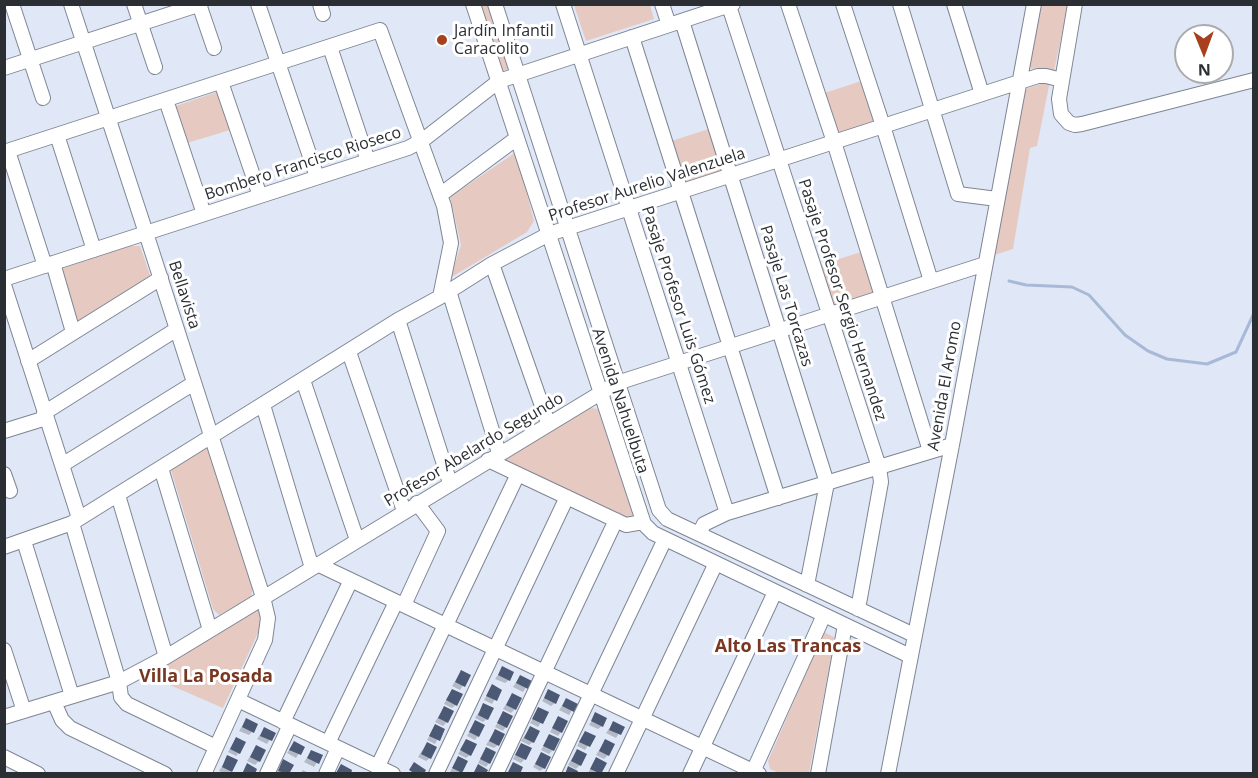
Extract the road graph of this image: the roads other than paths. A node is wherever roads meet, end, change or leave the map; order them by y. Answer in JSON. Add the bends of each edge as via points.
{"nodes":[{"id":1,"x":12,"y":4,"type":"edge"},
{"id":2,"x":71,"y":4,"type":"edge"},
{"id":3,"x":134,"y":4,"type":"edge"},
{"id":4,"x":258,"y":4,"type":"edge"},
{"id":5,"x":473,"y":4,"type":"edge"},
{"id":6,"x":495,"y":4,"type":"edge"},
{"id":7,"x":563,"y":4,"type":"edge"},
{"id":8,"x":662,"y":4,"type":"edge"},
{"id":9,"x":788,"y":4,"type":"edge"},
{"id":10,"x":843,"y":4,"type":"edge"},
{"id":11,"x":900,"y":4,"type":"edge"},
{"id":12,"x":954,"y":4,"type":"edge"},
{"id":13,"x":1034,"y":4,"type":"edge"},
{"id":14,"x":1076,"y":4,"type":"edge"},
{"id":15,"x":200,"y":5,"type":"edge"},
{"id":16,"x":726,"y":6,"type":"edge"},
{"id":17,"x":140,"y":23,"type":"junction"},
{"id":18,"x":675,"y":23,"type":"junction"},
{"id":19,"x":632,"y":37,"type":"junction"},
{"id":20,"x":83,"y":42,"type":"junction"},
{"id":21,"x":330,"y":46,"type":"junction"},
{"id":22,"x":214,"y":48,"type":"dead end"},
{"id":23,"x":579,"y":54,"type":"junction"},
{"id":24,"x":30,"y":59,"type":"junction"},
{"id":25,"x":277,"y":64,"type":"junction"},
{"id":26,"x":155,"y":67,"type":"dead end"},
{"id":27,"x":4,"y":68,"type":"edge"},
{"id":28,"x":518,"y":74,"type":"junction"},
{"id":29,"x":1062,"y":80,"type":"junction"},
{"id":30,"x":1254,"y":80,"type":"edge"},
{"id":31,"x":499,"y":81,"type":"junction"},
{"id":32,"x":221,"y":82,"type":"junction"},
{"id":33,"x":1018,"y":83,"type":"junction"},
{"id":34,"x":982,"y":94,"type":"junction"},
{"id":35,"x":43,"y":98,"type":"dead end"},
{"id":36,"x":166,"y":100,"type":"junction"},
{"id":37,"x":933,"y":110,"type":"junction"},
{"id":38,"x":108,"y":118,"type":"junction"},
{"id":39,"x":884,"y":126,"type":"junction"},
{"id":40,"x":57,"y":135,"type":"junction"},
{"id":41,"x":517,"y":138,"type":"junction"},
{"id":42,"x":419,"y":142,"type":"junction"},
{"id":43,"x":834,"y":142,"type":"junction"},
{"id":44,"x":6,"y":151,"type":"edge"},
{"id":45,"x":779,"y":159,"type":"junction"},
{"id":46,"x":368,"y":160,"type":"junction"},
{"id":47,"x":730,"y":175,"type":"junction"},
{"id":48,"x":318,"y":177,"type":"junction"},
{"id":49,"x":680,"y":190,"type":"junction"},
{"id":50,"x":440,"y":195,"type":"junction"},
{"id":51,"x":260,"y":196,"type":"junction"},
{"id":52,"x":997,"y":199,"type":"junction"},
{"id":53,"x":629,"y":207,"type":"junction"},
{"id":54,"x":204,"y":214,"type":"junction"},
{"id":55,"x":567,"y":227,"type":"junction"},
{"id":56,"x":147,"y":233,"type":"junction"},
{"id":57,"x":549,"y":234,"type":"junction"},
{"id":58,"x":94,"y":250,"type":"junction"},
{"id":59,"x":49,"y":264,"type":"junction"},
{"id":60,"x":492,"y":264,"type":"junction"},
{"id":61,"x":985,"y":264,"type":"junction"},
{"id":62,"x":161,"y":278,"type":"junction"},
{"id":63,"x":4,"y":279,"type":"edge"},
{"id":64,"x":931,"y":281,"type":"junction"},
{"id":65,"x":4,"y":285,"type":"edge"},
{"id":66,"x":444,"y":294,"type":"junction"},
{"id":67,"x":882,"y":297,"type":"junction"},
{"id":68,"x":829,"y":315,"type":"junction"},
{"id":69,"x":398,"y":320,"type":"junction"},
{"id":70,"x":177,"y":329,"type":"junction"},
{"id":71,"x":780,"y":331,"type":"junction"},
{"id":72,"x":74,"y":332,"type":"junction"},
{"id":73,"x":730,"y":346,"type":"junction"},
{"id":74,"x":349,"y":352,"type":"junction"},
{"id":75,"x":28,"y":361,"type":"junction"},
{"id":76,"x":679,"y":363,"type":"junction"},
{"id":77,"x":303,"y":380,"type":"junction"},
{"id":78,"x":194,"y":382,"type":"junction"},
{"id":79,"x":617,"y":383,"type":"junction"},
{"id":80,"x":600,"y":392,"type":"junction"},
{"id":81,"x":263,"y":405,"type":"junction"},
{"id":82,"x":45,"y":415,"type":"junction"},
{"id":83,"x":548,"y":423,"type":"junction"},
{"id":84,"x":4,"y":431,"type":"edge"},
{"id":85,"x":211,"y":438,"type":"junction"},
{"id":86,"x":952,"y":445,"type":"junction"},
{"id":87,"x":930,"y":452,"type":"junction"},
{"id":88,"x":493,"y":457,"type":"junction"},
{"id":89,"x":62,"y":465,"type":"junction"},
{"id":90,"x":879,"y":467,"type":"junction"},
{"id":91,"x":161,"y":468,"type":"junction"},
{"id":92,"x":4,"y":474,"type":"edge"},
{"id":93,"x":518,"y":474,"type":"junction"},
{"id":94,"x":450,"y":483,"type":"junction"},
{"id":95,"x":827,"y":483,"type":"junction"},
{"id":96,"x":10,"y":491,"type":"dead end"},
{"id":97,"x":118,"y":495,"type":"junction"},
{"id":98,"x":567,"y":497,"type":"junction"},
{"id":99,"x":778,"y":498,"type":"junction"},
{"id":100,"x":417,"y":503,"type":"junction"},
{"id":101,"x":404,"y":511,"type":"junction"},
{"id":102,"x":727,"y":513,"type":"junction"},
{"id":103,"x":616,"y":520,"type":"junction"},
{"id":104,"x":76,"y":521,"type":"junction"},
{"id":105,"x":643,"y":522,"type":"junction"},
{"id":106,"x":699,"y":534,"type":"junction"},
{"id":107,"x":665,"y":539,"type":"junction"},
{"id":108,"x":357,"y":540,"type":"junction"},
{"id":109,"x":24,"y":541,"type":"junction"},
{"id":110,"x":4,"y":547,"type":"edge"},
{"id":111,"x":716,"y":563,"type":"junction"},
{"id":112,"x":314,"y":566,"type":"junction"},
{"id":113,"x":351,"y":580,"type":"junction"},
{"id":114,"x":807,"y":585,"type":"junction"},
{"id":115,"x":775,"y":592,"type":"junction"},
{"id":116,"x":263,"y":597,"type":"junction"},
{"id":117,"x":400,"y":604,"type":"junction"},
{"id":118,"x":858,"y":609,"type":"junction"},
{"id":119,"x":824,"y":615,"type":"junction"},
{"id":120,"x":446,"y":625,"type":"junction"},
{"id":121,"x":845,"y":625,"type":"junction"},
{"id":122,"x":210,"y":630,"type":"junction"},
{"id":123,"x":914,"y":635,"type":"junction"},
{"id":124,"x":495,"y":649,"type":"junction"},
{"id":125,"x":4,"y":650,"type":"edge"},
{"id":126,"x":910,"y":656,"type":"junction"},
{"id":127,"x":166,"y":657,"type":"junction"},
{"id":128,"x":544,"y":672,"type":"junction"},
{"id":129,"x":119,"y":681,"type":"junction"},
{"id":130,"x":591,"y":694,"type":"junction"},
{"id":131,"x":72,"y":696,"type":"junction"},
{"id":132,"x":238,"y":700,"type":"junction"},
{"id":133,"x":54,"y":702,"type":"junction"},
{"id":134,"x":24,"y":711,"type":"junction"},
{"id":135,"x":4,"y":717,"type":"edge"},
{"id":136,"x":642,"y":718,"type":"junction"},
{"id":137,"x":286,"y":723,"type":"junction"},
{"id":138,"x":333,"y":745,"type":"junction"},
{"id":139,"x":702,"y":746,"type":"junction"},
{"id":140,"x":216,"y":747,"type":"junction"},
{"id":141,"x":4,"y":757,"type":"edge"},
{"id":142,"x":386,"y":771,"type":"edge"},
{"id":143,"x":755,"y":773,"type":"edge"},
{"id":144,"x":38,"y":774,"type":"edge"},
{"id":145,"x":165,"y":774,"type":"edge"},
{"id":146,"x":204,"y":774,"type":"edge"},
{"id":147,"x":267,"y":774,"type":"edge"},
{"id":148,"x":326,"y":774,"type":"edge"},
{"id":149,"x":436,"y":774,"type":"edge"},
{"id":150,"x":496,"y":774,"type":"edge"},
{"id":151,"x":554,"y":774,"type":"edge"},
{"id":152,"x":616,"y":774,"type":"edge"},
{"id":153,"x":690,"y":774,"type":"edge"},
{"id":154,"x":818,"y":774,"type":"edge"},
{"id":155,"x":888,"y":774,"type":"edge"}],
"edges":[{"from":1,"to":24,"type":"street"},
{"from":2,"to":20,"type":"street","name":"Bellavista"},
{"from":3,"to":17,"type":"street"},
{"from":4,"to":25,"type":"street"},
{"from":5,"to":31,"type":"street","name":"Avenida Nahuelbuta"},
{"from":6,"to":28,"type":"street","name":"Avenida Nahuelbuta"},
{"from":7,"to":23,"type":"street","name":"Pasaje Profesor Luis Gómez"},
{"from":8,"to":18,"type":"street","name":"Pasaje Las Torcazas"},
{"from":9,"to":43,"type":"street"},
{"from":10,"to":39,"type":"street"},
{"from":11,"to":37,"type":"street"},
{"from":12,"to":34,"type":"street"},
{"from":13,"to":33,"type":"street","name":"Avenida El Aromo"},
{"from":14,"to":29,"type":"street"},
{"from":15,"to":17,"type":"street"},
{"from":15,"to":22,"type":"street"},
{"from":16,"to":18,"type":"street","name":"Bombero Francisco Rioseco"},
{"from":16,"to":45,"type":"street","name":"Pasaje Profesor Sergio Hernandez"},
{"from":17,"to":20,"type":"street"},
{"from":17,"to":26,"type":"street"},
{"from":18,"to":19,"type":"street","name":"Bombero Francisco Rioseco"},
{"from":18,"to":47,"type":"street","name":"Pasaje Las Torcazas"},
{"from":19,"to":23,"type":"street","name":"Bombero Francisco Rioseco"},
{"from":19,"to":49,"type":"street"},
{"from":20,"to":24,"type":"street"},
{"from":20,"to":38,"type":"street","name":"Bellavista"},
{"from":21,"to":25,"type":"street"},
{"from":21,"to":42,"type":"street","via":[[380,30]]},
{"from":21,"to":46,"type":"street"},
{"from":23,"to":28,"type":"street","name":"Bombero Francisco Rioseco"},
{"from":23,"to":53,"type":"street","name":"Pasaje Profesor Luis Gómez"},
{"from":24,"to":27,"type":"street"},
{"from":24,"to":35,"type":"street"},
{"from":25,"to":32,"type":"street"},
{"from":25,"to":48,"type":"street"},
{"from":28,"to":31,"type":"street","name":"Bombero Francisco Rioseco"},
{"from":28,"to":55,"type":"street","name":"Avenida Nahuelbuta"},
{"from":29,"to":30,"type":"street","via":[[1061,114],[1075,125]]},
{"from":29,"to":33,"type":"street","name":"Profesor Aurelio Valenzuela","via":[[1038,76]]},
{"from":31,"to":41,"type":"street","name":"Avenida Nahuelbuta"},
{"from":31,"to":42,"type":"street","name":"Bombero Francisco Rioseco"},
{"from":32,"to":36,"type":"street"},
{"from":32,"to":51,"type":"street"},
{"from":33,"to":34,"type":"street","name":"Profesor Aurelio Valenzuela"},
{"from":33,"to":52,"type":"street","name":"Avenida El Aromo"},
{"from":34,"to":37,"type":"street","name":"Profesor Aurelio Valenzuela"},
{"from":36,"to":38,"type":"street"},
{"from":36,"to":54,"type":"street"},
{"from":37,"to":39,"type":"street","name":"Profesor Aurelio Valenzuela"},
{"from":37,"to":52,"type":"street","via":[[958,194]]},
{"from":38,"to":40,"type":"street"},
{"from":38,"to":56,"type":"street","name":"Bellavista"},
{"from":39,"to":43,"type":"street","name":"Profesor Aurelio Valenzuela"},
{"from":39,"to":64,"type":"street"},
{"from":40,"to":44,"type":"street"},
{"from":40,"to":58,"type":"street"},
{"from":41,"to":50,"type":"street"},
{"from":41,"to":57,"type":"street","name":"Avenida Nahuelbuta"},
{"from":42,"to":46,"type":"street","name":"Bombero Francisco Rioseco"},
{"from":42,"to":50,"type":"street"},
{"from":43,"to":45,"type":"street","name":"Profesor Aurelio Valenzuela"},
{"from":43,"to":67,"type":"street"},
{"from":44,"to":59,"type":"street"},
{"from":45,"to":47,"type":"street","name":"Profesor Aurelio Valenzuela"},
{"from":45,"to":68,"type":"street","name":"Pasaje Profesor Sergio Hernandez"},
{"from":46,"to":48,"type":"street","name":"Bombero Francisco Rioseco"},
{"from":47,"to":49,"type":"street","name":"Profesor Aurelio Valenzuela"},
{"from":47,"to":71,"type":"street","name":"Pasaje Las Torcazas"},
{"from":48,"to":51,"type":"street","name":"Bombero Francisco Rioseco"},
{"from":49,"to":53,"type":"street","name":"Profesor Aurelio Valenzuela"},
{"from":49,"to":73,"type":"street"},
{"from":50,"to":66,"type":"street","via":[[451,243]]},
{"from":51,"to":54,"type":"street","name":"Bombero Francisco Rioseco"},
{"from":52,"to":61,"type":"street","name":"Avenida El Aromo"},
{"from":53,"to":55,"type":"street","name":"Profesor Aurelio Valenzuela"},
{"from":53,"to":76,"type":"street","name":"Pasaje Profesor Luis Gómez"},
{"from":54,"to":56,"type":"street","name":"Bombero Francisco Rioseco"},
{"from":55,"to":57,"type":"street","name":"Profesor Aurelio Valenzuela"},
{"from":55,"to":79,"type":"street","name":"Avenida Nahuelbuta"},
{"from":56,"to":58,"type":"street","name":"Bombero Francisco Rioseco"},
{"from":56,"to":62,"type":"street","name":"Bellavista"},
{"from":57,"to":60,"type":"street","name":"Profesor Aurelio Valenzuela"},
{"from":57,"to":80,"type":"street","name":"Avenida Nahuelbuta"},
{"from":58,"to":59,"type":"street","name":"Bombero Francisco Rioseco"},
{"from":59,"to":63,"type":"street","name":"Bombero Francisco Rioseco"},
{"from":59,"to":72,"type":"street"},
{"from":60,"to":66,"type":"street","name":"Profesor Aurelio Valenzuela"},
{"from":60,"to":83,"type":"street"},
{"from":61,"to":64,"type":"street","name":"Profesor Abelardo Segundo"},
{"from":61,"to":86,"type":"street","name":"Avenida El Aromo"},
{"from":62,"to":70,"type":"street","name":"Bellavista"},
{"from":62,"to":72,"type":"street"},
{"from":64,"to":67,"type":"street","name":"Profesor Abelardo Segundo"},
{"from":65,"to":75,"type":"street"},
{"from":66,"to":69,"type":"street","name":"Profesor Aurelio Valenzuela"},
{"from":66,"to":88,"type":"street"},
{"from":67,"to":68,"type":"street","name":"Profesor Abelardo Segundo"},
{"from":67,"to":87,"type":"street"},
{"from":68,"to":71,"type":"street","name":"Profesor Abelardo Segundo"},
{"from":68,"to":90,"type":"street","name":"Pasaje Profesor Sergio Hernandez"},
{"from":69,"to":74,"type":"street","name":"Profesor Aurelio Valenzuela"},
{"from":69,"to":94,"type":"street"},
{"from":70,"to":78,"type":"street","name":"Bellavista"},
{"from":70,"to":82,"type":"street"},
{"from":71,"to":73,"type":"street","name":"Profesor Abelardo Segundo"},
{"from":71,"to":95,"type":"street","name":"Pasaje Las Torcazas"},
{"from":72,"to":75,"type":"street"},
{"from":73,"to":76,"type":"street","name":"Profesor Abelardo Segundo"},
{"from":73,"to":99,"type":"street"},
{"from":74,"to":77,"type":"street","name":"Profesor Aurelio Valenzuela"},
{"from":74,"to":101,"type":"street"},
{"from":75,"to":82,"type":"street"},
{"from":76,"to":79,"type":"street","name":"Profesor Abelardo Segundo"},
{"from":76,"to":102,"type":"street","name":"Pasaje Profesor Luis Gómez"},
{"from":77,"to":81,"type":"street","name":"Profesor Aurelio Valenzuela"},
{"from":77,"to":108,"type":"street"},
{"from":78,"to":85,"type":"street","name":"Bellavista"},
{"from":78,"to":89,"type":"street"},
{"from":79,"to":80,"type":"street","name":"Profesor Abelardo Segundo"},
{"from":79,"to":106,"type":"street","name":"Avenida Nahuelbuta","via":[[659,510],[667,519]]},
{"from":80,"to":83,"type":"street","name":"Profesor Abelardo Segundo"},
{"from":80,"to":105,"type":"street","name":"Avenida Nahuelbuta"},
{"from":81,"to":85,"type":"street","name":"Profesor Aurelio Valenzuela"},
{"from":81,"to":112,"type":"street"},
{"from":82,"to":84,"type":"street"},
{"from":82,"to":89,"type":"street"},
{"from":83,"to":88,"type":"street","name":"Profesor Abelardo Segundo"},
{"from":85,"to":91,"type":"street","name":"Profesor Aurelio Valenzuela"},
{"from":85,"to":116,"type":"street","name":"Bellavista"},
{"from":86,"to":87,"type":"street"},
{"from":86,"to":123,"type":"street","name":"Avenida El Aromo"},
{"from":87,"to":90,"type":"street"},
{"from":88,"to":93,"type":"street"},
{"from":88,"to":94,"type":"street","name":"Profesor Abelardo Segundo"},
{"from":89,"to":104,"type":"street"},
{"from":90,"to":95,"type":"street"},
{"from":90,"to":118,"type":"street","name":"Pasaje Profesor Sergio Hernandez","via":[[881,482]]},
{"from":91,"to":97,"type":"street","name":"Profesor Aurelio Valenzuela"},
{"from":91,"to":122,"type":"street"},
{"from":92,"to":96,"type":"street"},
{"from":93,"to":98,"type":"street"},
{"from":93,"to":120,"type":"street"},
{"from":94,"to":100,"type":"street","name":"Profesor Abelardo Segundo"},
{"from":95,"to":99,"type":"street"},
{"from":95,"to":114,"type":"street","name":"Pasaje Las Torcazas"},
{"from":97,"to":104,"type":"street","name":"Profesor Aurelio Valenzuela"},
{"from":97,"to":127,"type":"street"},
{"from":98,"to":103,"type":"street"},
{"from":98,"to":124,"type":"street"},
{"from":99,"to":102,"type":"street"},
{"from":100,"to":101,"type":"street","name":"Profesor Abelardo Segundo"},
{"from":100,"to":117,"type":"street","via":[[438,531]]},
{"from":101,"to":108,"type":"street","name":"Profesor Abelardo Segundo"},
{"from":102,"to":106,"type":"street","via":[[704,524]]},
{"from":103,"to":105,"type":"street","via":[[631,525]]},
{"from":103,"to":128,"type":"street"},
{"from":104,"to":109,"type":"street","name":"Profesor Aurelio Valenzuela"},
{"from":104,"to":129,"type":"street"},
{"from":105,"to":107,"type":"street"},
{"from":106,"to":114,"type":"street","name":"Avenida Nahuelbuta"},
{"from":107,"to":111,"type":"street"},
{"from":107,"to":130,"type":"street"},
{"from":108,"to":112,"type":"street","name":"Profesor Abelardo Segundo"},
{"from":109,"to":110,"type":"street","name":"Profesor Aurelio Valenzuela"},
{"from":109,"to":131,"type":"street"},
{"from":111,"to":115,"type":"street"},
{"from":111,"to":136,"type":"street"},
{"from":112,"to":113,"type":"street"},
{"from":112,"to":116,"type":"street","name":"Profesor Abelardo Segundo"},
{"from":113,"to":117,"type":"street"},
{"from":113,"to":137,"type":"street"},
{"from":114,"to":118,"type":"street","name":"Avenida Nahuelbuta"},
{"from":115,"to":119,"type":"street"},
{"from":115,"to":139,"type":"street"},
{"from":116,"to":122,"type":"street","name":"Profesor Abelardo Segundo"},
{"from":116,"to":132,"type":"street","name":"Bellavista","via":[[268,631]]},
{"from":117,"to":120,"type":"street"},
{"from":117,"to":138,"type":"street"},
{"from":118,"to":123,"type":"street","name":"Avenida Nahuelbuta"},
{"from":119,"to":121,"type":"street"},
{"from":119,"to":143,"type":"street"},
{"from":120,"to":124,"type":"street"},
{"from":120,"to":142,"type":"street"},
{"from":121,"to":126,"type":"street"},
{"from":121,"to":154,"type":"street"},
{"from":122,"to":127,"type":"street","name":"Profesor Abelardo Segundo"},
{"from":123,"to":126,"type":"street","name":"Avenida El Aromo"},
{"from":124,"to":128,"type":"street"},
{"from":124,"to":149,"type":"street"},
{"from":125,"to":134,"type":"street"},
{"from":126,"to":155,"type":"street","name":"Avenida El Aromo"},
{"from":127,"to":129,"type":"street","name":"Profesor Abelardo Segundo"},
{"from":128,"to":130,"type":"street"},
{"from":128,"to":150,"type":"street"},
{"from":129,"to":131,"type":"street","name":"Profesor Abelardo Segundo"},
{"from":129,"to":140,"type":"street","via":[[121,697],[127,704]]},
{"from":130,"to":136,"type":"street"},
{"from":130,"to":151,"type":"street"},
{"from":131,"to":133,"type":"street","name":"Profesor Abelardo Segundo"},
{"from":132,"to":137,"type":"street"},
{"from":132,"to":140,"type":"street","name":"Bellavista"},
{"from":133,"to":134,"type":"street","name":"Profesor Abelardo Segundo"},
{"from":133,"to":145,"type":"street","via":[[70,728]]},
{"from":134,"to":135,"type":"street","name":"Profesor Abelardo Segundo"},
{"from":136,"to":139,"type":"street"},
{"from":136,"to":152,"type":"street"},
{"from":137,"to":138,"type":"street"},
{"from":137,"to":147,"type":"street"},
{"from":138,"to":142,"type":"street"},
{"from":138,"to":148,"type":"street"},
{"from":139,"to":143,"type":"street"},
{"from":139,"to":153,"type":"street"},
{"from":140,"to":146,"type":"street","name":"Bellavista"},
{"from":141,"to":144,"type":"street"}]}
